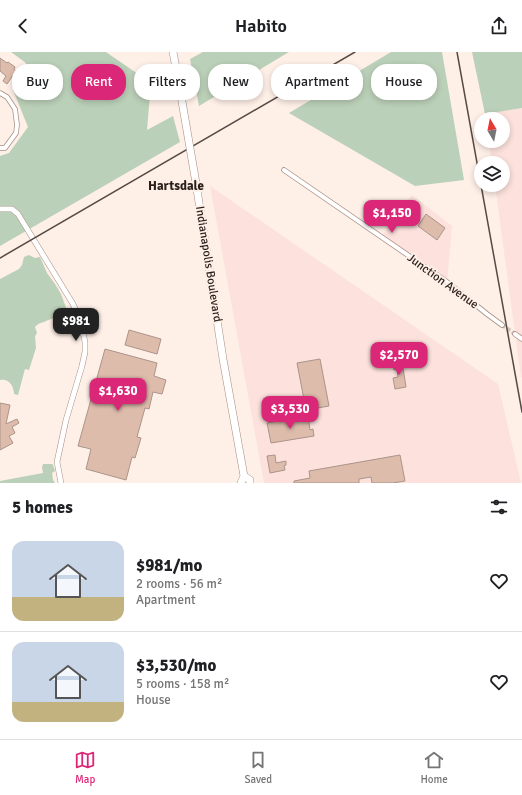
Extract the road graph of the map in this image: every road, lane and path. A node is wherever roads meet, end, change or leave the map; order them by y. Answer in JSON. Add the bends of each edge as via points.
{"nodes":[{"id":1,"x":173,"y":52,"type":"edge"},
{"id":2,"x":0,"y":93,"type":"edge"},
{"id":3,"x":0,"y":148,"type":"edge"},
{"id":4,"x":284,"y":170,"type":"dead end"},
{"id":5,"x":0,"y":209,"type":"edge"},
{"id":6,"x":502,"y":325,"type":"tunnel mouth"},
{"id":7,"x":515,"y":334,"type":"tunnel mouth"},
{"id":8,"x":522,"y":339,"type":"edge"},
{"id":9,"x":243,"y":479,"type":"edge"},
{"id":10,"x":61,"y":483,"type":"edge"},
{"id":11,"x":250,"y":483,"type":"edge"}],
"edges":[{"from":1,"to":9,"type":"highway","name":"Indianapolis Boulevard","bridge":true},
{"from":2,"to":3,"type":"street","via":[[15,109],[17,125],[16,133],[5,148]]},
{"from":4,"to":6,"type":"street","name":"Junction Avenue","via":[[446,282]]},
{"from":5,"to":10,"type":"street","via":[[12,209],[22,219],[73,304],[83,330],[85,352],[66,420],[58,462]]},
{"from":7,"to":8,"type":"street"},
{"from":9,"to":11,"type":"highway","name":"Indianapolis Boulevard","via":[[250,480]]}]}
